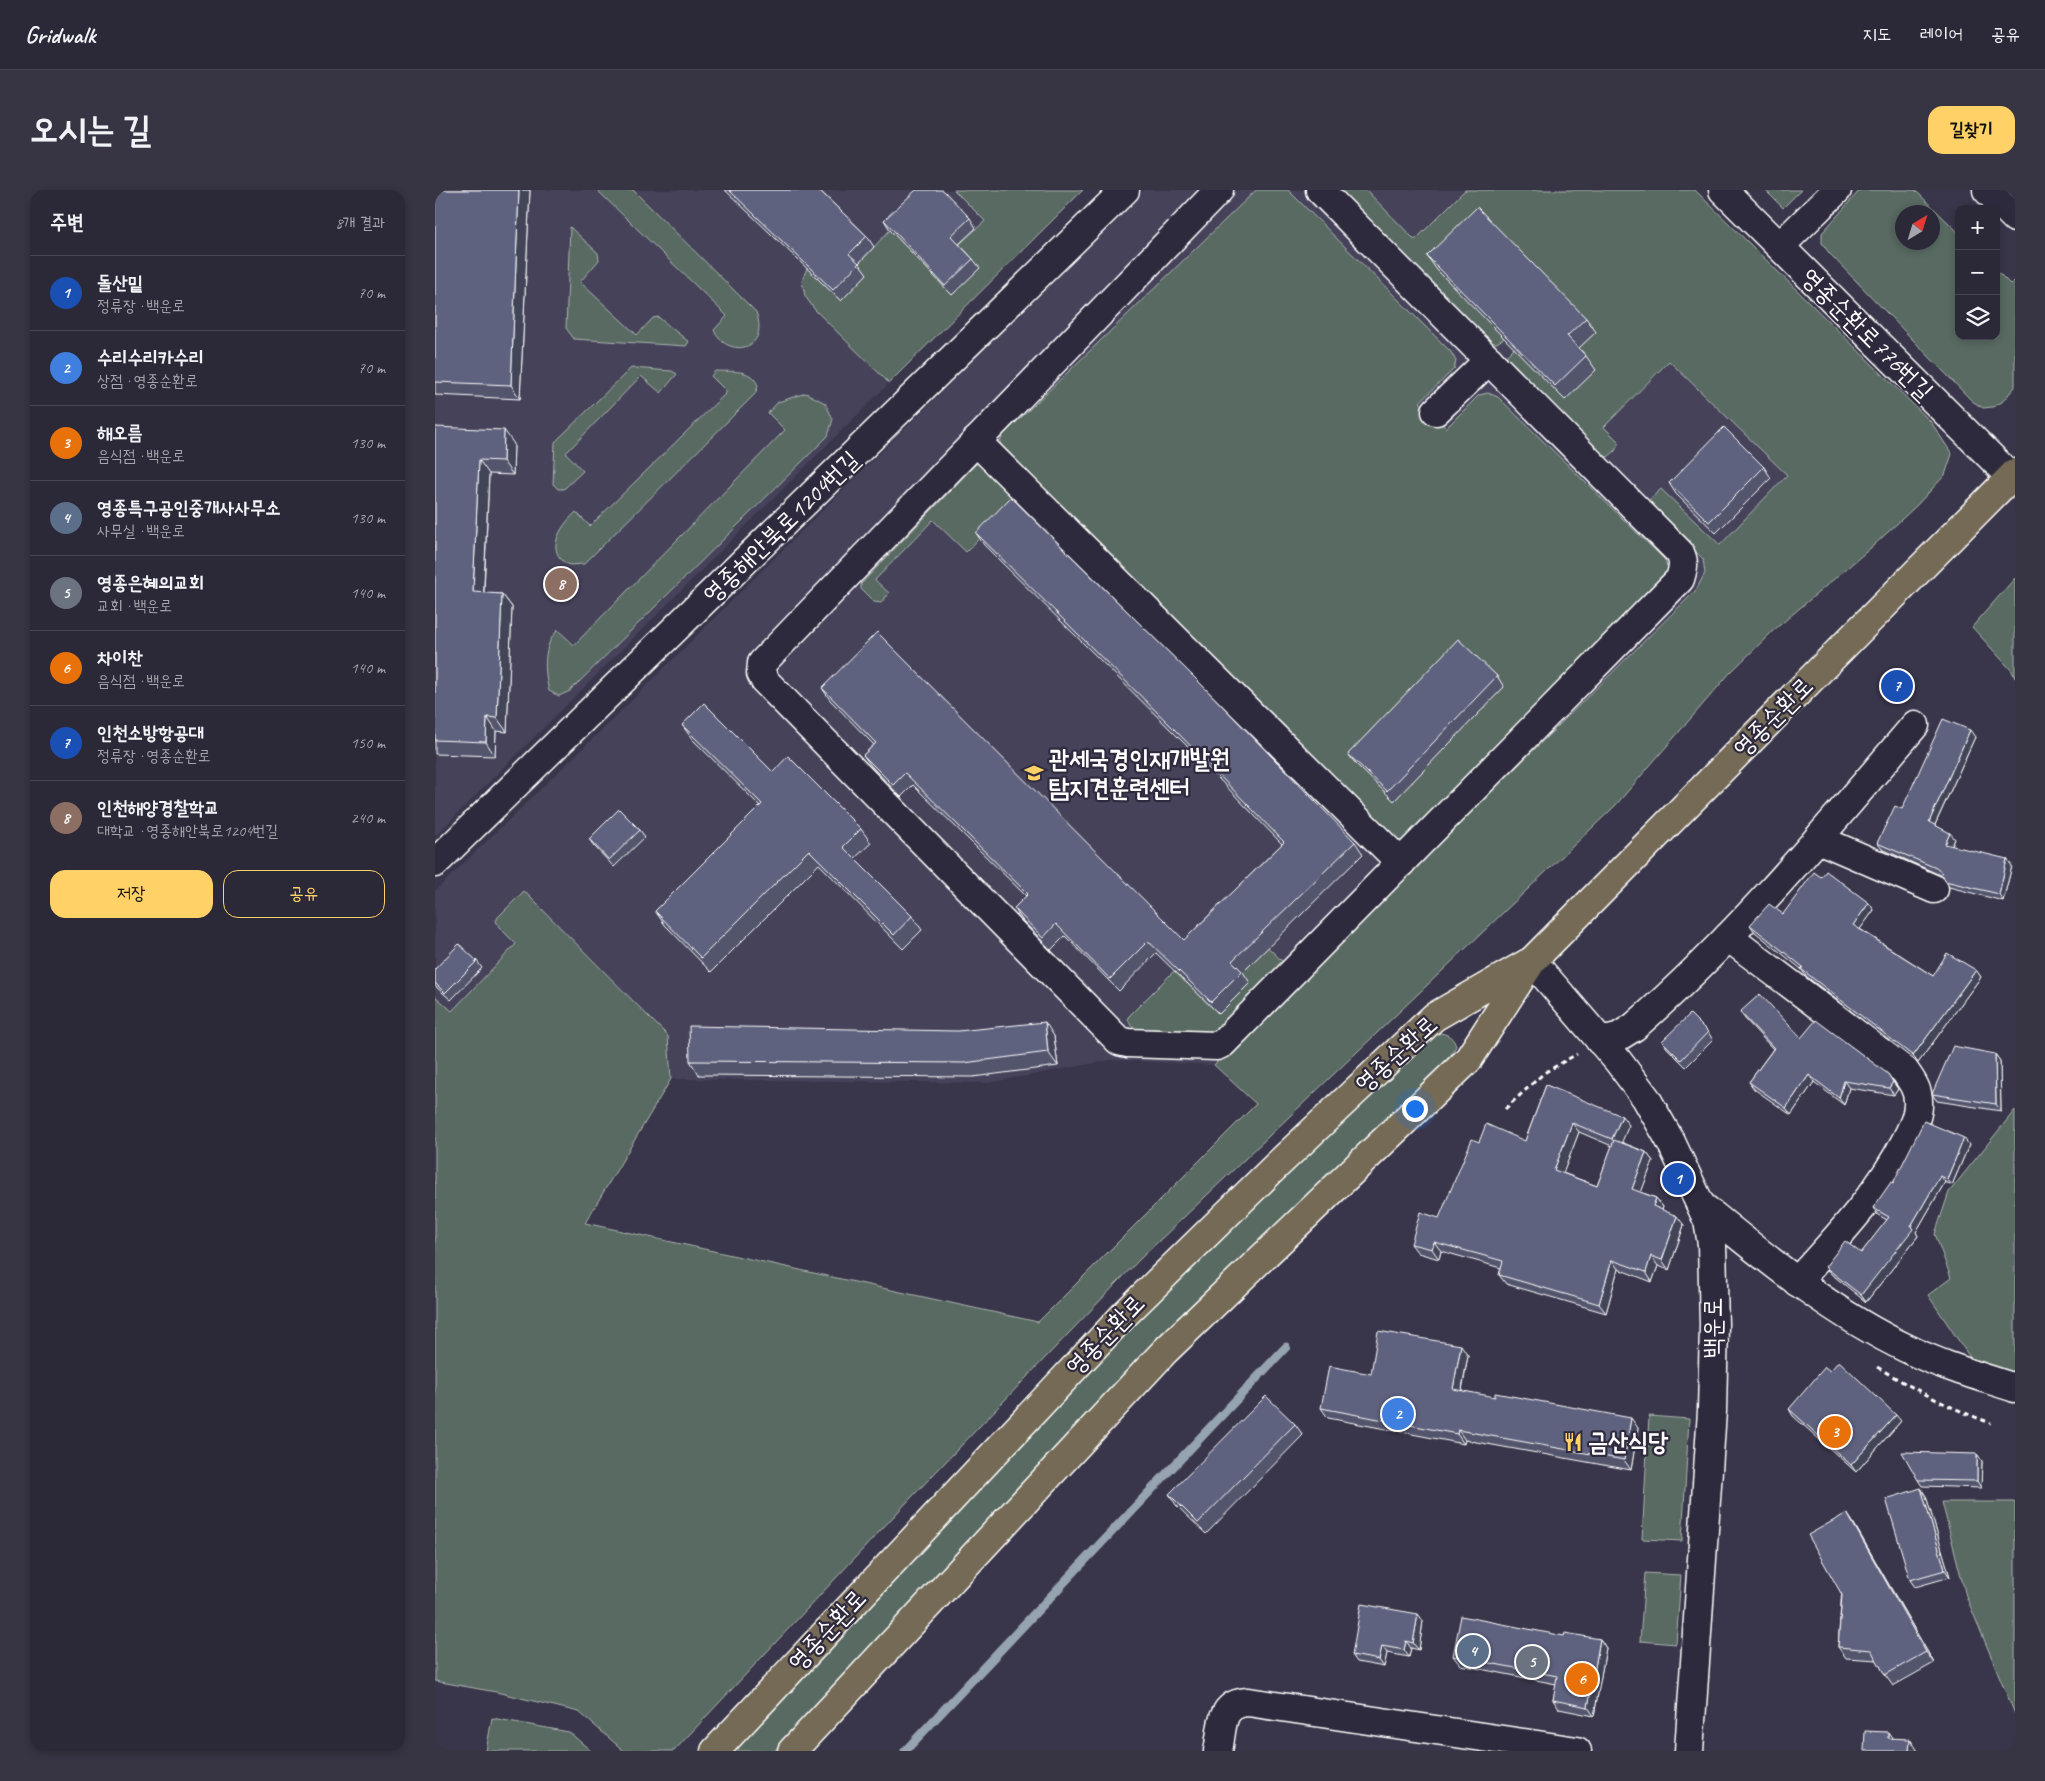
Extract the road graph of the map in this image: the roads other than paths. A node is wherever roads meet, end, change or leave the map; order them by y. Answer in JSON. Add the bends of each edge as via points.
{"nodes":[{"id":1,"x":1125,"y":190,"type":"edge"},
{"id":2,"x":1219,"y":190,"type":"edge"},
{"id":3,"x":1320,"y":190,"type":"edge"},
{"id":4,"x":1723,"y":190,"type":"edge"},
{"id":5,"x":1837,"y":190,"type":"edge"},
{"id":6,"x":1987,"y":190,"type":"edge"},
{"id":7,"x":2015,"y":218,"type":"edge"},
{"id":8,"x":1780,"y":246,"type":"junction"},
{"id":9,"x":1489,"y":360,"type":"junction"},
{"id":10,"x":1437,"y":410,"type":"dead end"},
{"id":11,"x":976,"y":441,"type":"junction"},
{"id":12,"x":2013,"y":475,"type":"edge"},
{"id":13,"x":1915,"y":725,"type":"dead end"},
{"id":14,"x":1818,"y":839,"type":"junction"},
{"id":15,"x":435,"y":863,"type":"edge"},
{"id":16,"x":1401,"y":863,"type":"junction"},
{"id":17,"x":1934,"y":889,"type":"dead end"},
{"id":18,"x":1728,"y":937,"type":"junction"},
{"id":19,"x":1532,"y":961,"type":"junction"},
{"id":20,"x":1600,"y":1041,"type":"junction"},
{"id":21,"x":1703,"y":1207,"type":"junction"},
{"id":22,"x":1797,"y":1282,"type":"junction"},
{"id":23,"x":2015,"y":1388,"type":"edge"},
{"id":24,"x":715,"y":1751,"type":"edge"},
{"id":25,"x":792,"y":1751,"type":"edge"},
{"id":26,"x":1218,"y":1751,"type":"edge"},
{"id":27,"x":1577,"y":1751,"type":"edge"},
{"id":28,"x":1689,"y":1751,"type":"edge"}],
"edges":[{"from":1,"to":15,"type":"street","name":"영종해안북로1204번길"},
{"from":2,"to":11,"type":"street"},
{"from":3,"to":9,"type":"street"},
{"from":4,"to":8,"type":"street","name":"영종순환로776번길"},
{"from":5,"to":8,"type":"street"},
{"from":6,"to":7,"type":"street"},
{"from":8,"to":12,"type":"street","name":"영종순환로776번길"},
{"from":9,"to":10,"type":"street"},
{"from":9,"to":16,"type":"street","via":[[1681,553],[1683,569],[1680,579]]},
{"from":11,"to":16,"type":"street"},
{"from":11,"to":16,"type":"street","via":[[762,663],[761,673],[765,681],[1119,1041],[1217,1046],[1223,1043]]},
{"from":12,"to":19,"type":"main road","name":"영종순환로"},
{"from":13,"to":14,"type":"street"},
{"from":14,"to":17,"type":"street"},
{"from":14,"to":18,"type":"street"},
{"from":18,"to":20,"type":"street","via":[[1634,1027],[1618,1037]]},
{"from":18,"to":22,"type":"street","via":[[1892,1060],[1915,1084],[1918,1100],[1915,1119],[1896,1159],[1875,1193]]},
{"from":19,"to":20,"type":"street","name":"백운로"},
{"from":19,"to":24,"type":"main road","name":"영종순환로","via":[[1434,1016],[1276,1166],[1125,1314]]},
{"from":19,"to":25,"type":"main road","name":"영종순환로","via":[[1468,1060],[1165,1351]]},
{"from":20,"to":21,"type":"street","name":"백운로","via":[[1646,1098]]},
{"from":21,"to":22,"type":"street"},
{"from":21,"to":28,"type":"street","name":"백운로","via":[[1712,1244],[1713,1370]]},
{"from":22,"to":23,"type":"street","via":[[1825,1302],[1908,1349],[1945,1366]]},
{"from":26,"to":27,"type":"street","via":[[1225,1715],[1237,1702]]}]}
